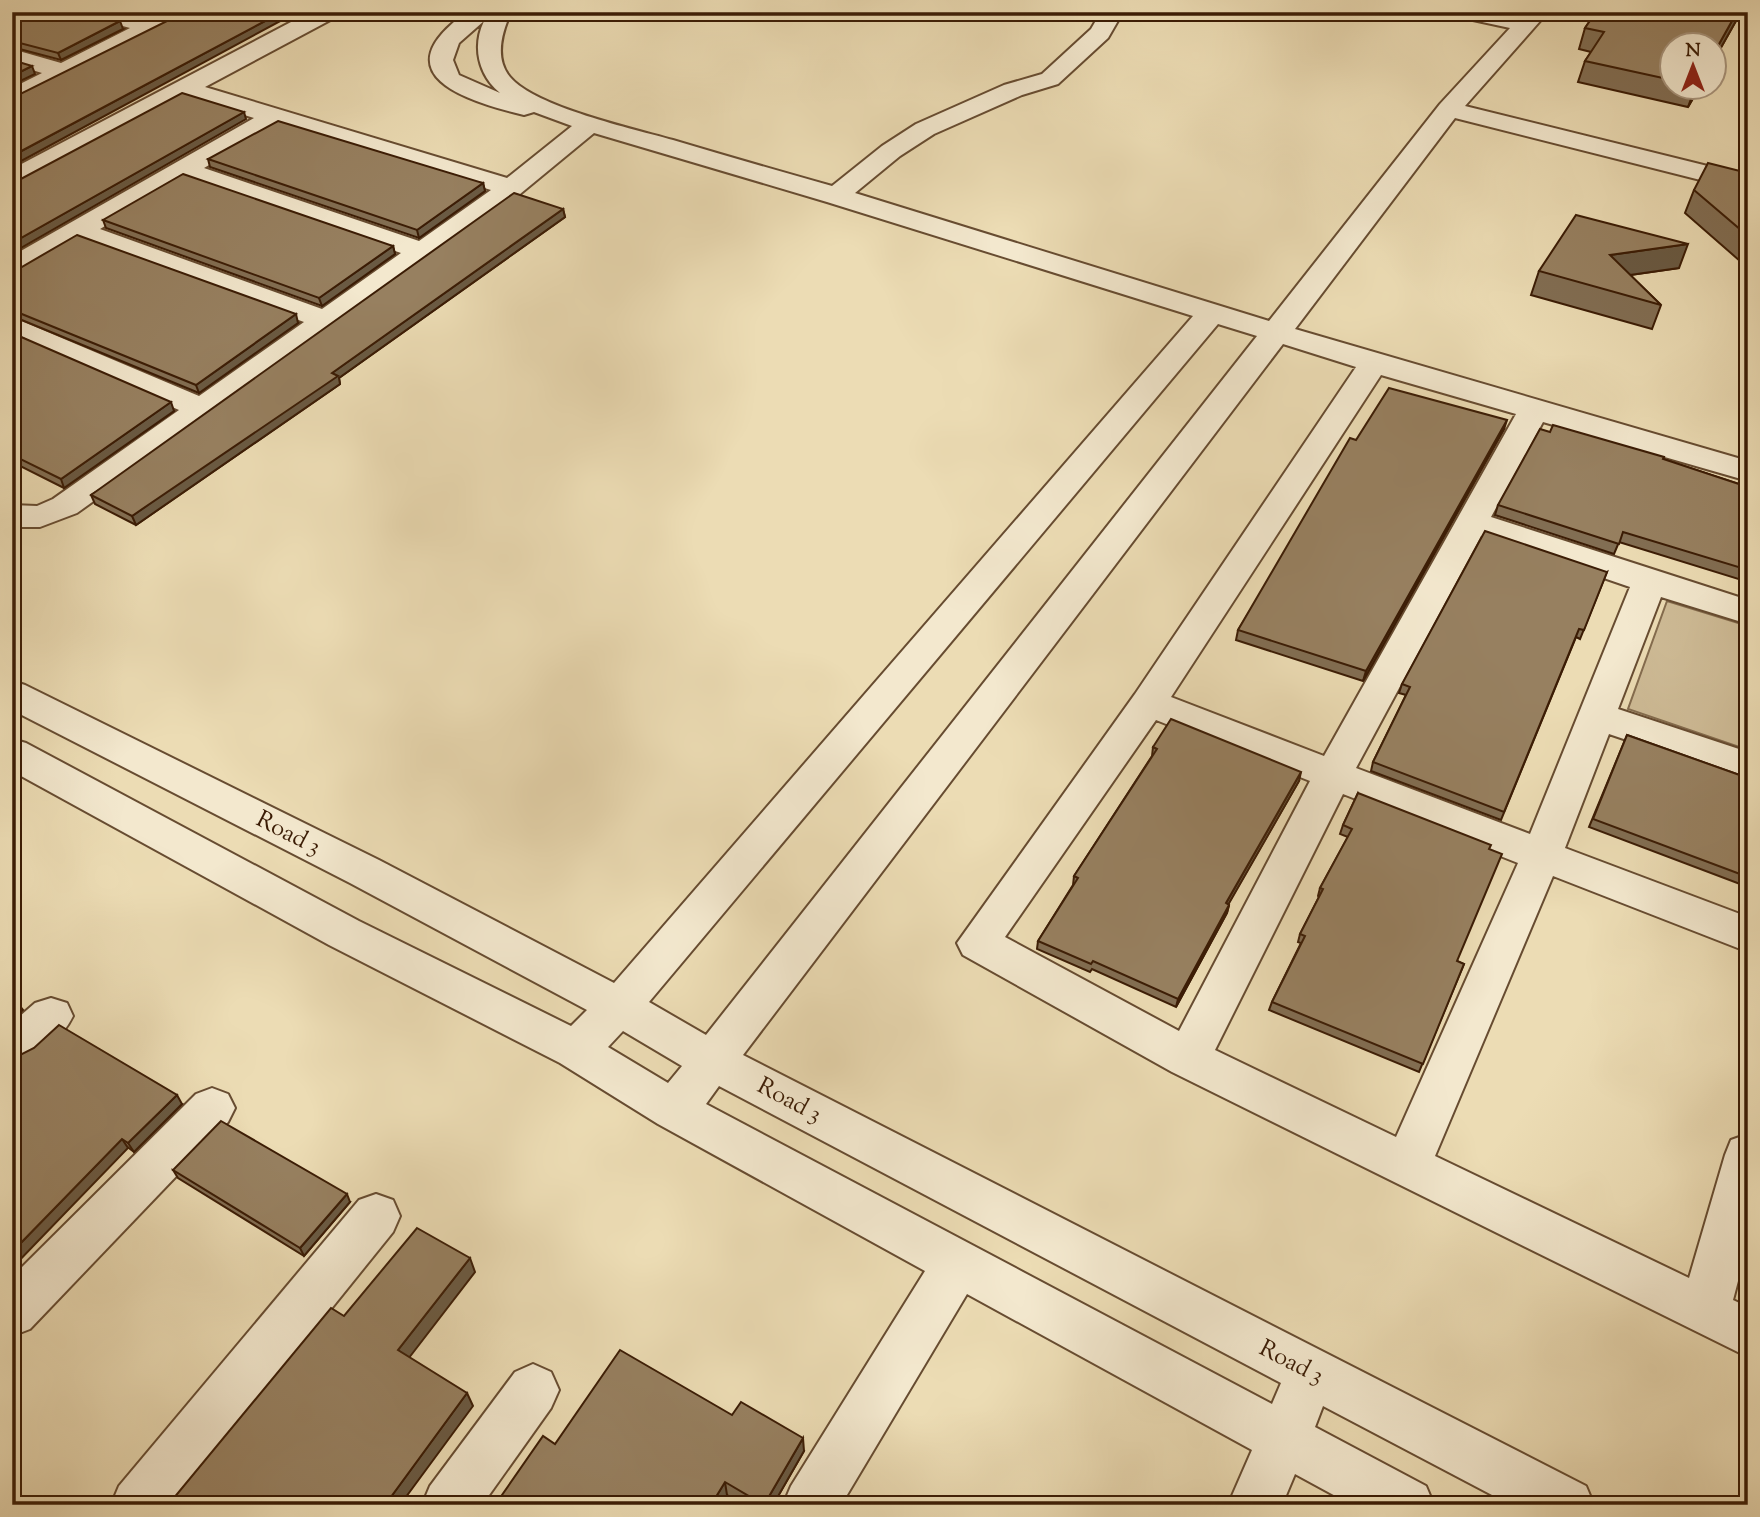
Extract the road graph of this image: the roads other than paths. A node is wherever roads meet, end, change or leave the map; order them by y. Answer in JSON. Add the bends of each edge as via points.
{"nodes":[{"id":1,"x":97,"y":12,"type":"edge"},
{"id":2,"x":179,"y":12,"type":"edge"},
{"id":3,"x":328,"y":12,"type":"edge"},
{"id":4,"x":500,"y":12,"type":"edge"},
{"id":5,"x":1112,"y":12,"type":"edge"},
{"id":6,"x":1467,"y":12,"type":"edge"},
{"id":7,"x":465,"y":17,"type":"edge"},
{"id":8,"x":1532,"y":18,"type":"edge"},
{"id":9,"x":150,"y":27,"type":"junction"},
{"id":10,"x":12,"y":56,"type":"edge"},
{"id":11,"x":64,"y":72,"type":"junction"},
{"id":12,"x":185,"y":89,"type":"junction"},
{"id":13,"x":12,"y":98,"type":"edge"},
{"id":14,"x":1449,"y":108,"type":"junction"},
{"id":15,"x":276,"y":117,"type":"junction"},
{"id":16,"x":590,"y":124,"type":"junction"},
{"id":17,"x":183,"y":170,"type":"junction"},
{"id":18,"x":12,"y":180,"type":"edge"},
{"id":19,"x":1748,"y":184,"type":"edge"},
{"id":20,"x":511,"y":188,"type":"junction"},
{"id":21,"x":836,"y":196,"type":"junction"},
{"id":22,"x":78,"y":230,"type":"junction"},
{"id":23,"x":422,"y":251,"type":"junction"},
{"id":24,"x":12,"y":268,"type":"edge"},
{"id":25,"x":1212,"y":312,"type":"junction"},
{"id":26,"x":325,"y":320,"type":"junction"},
{"id":27,"x":12,"y":326,"type":"edge"},
{"id":28,"x":1277,"y":333,"type":"junction"},
{"id":29,"x":1374,"y":363,"type":"junction"},
{"id":30,"x":201,"y":408,"type":"junction"},
{"id":31,"x":1534,"y":409,"type":"junction"},
{"id":32,"x":1748,"y":471,"type":"edge"},
{"id":33,"x":12,"y":516,"type":"edge"},
{"id":34,"x":1472,"y":522,"type":"junction"},
{"id":35,"x":1650,"y":581,"type":"junction"},
{"id":36,"x":1748,"y":612,"type":"edge"},
{"id":37,"x":12,"y":694,"type":"edge"},
{"id":38,"x":1148,"y":703,"type":"junction"},
{"id":39,"x":1597,"y":716,"type":"junction"},
{"id":40,"x":12,"y":753,"type":"edge"},
{"id":41,"x":1748,"y":767,"type":"edge"},
{"id":42,"x":1333,"y":775,"type":"junction"},
{"id":43,"x":1542,"y":855,"type":"junction"},
{"id":44,"x":1748,"y":935,"type":"edge"},
{"id":45,"x":620,"y":1006,"type":"junction"},
{"id":46,"x":51,"y":1016,"type":"dead end"},
{"id":47,"x":576,"y":1050,"type":"junction"},
{"id":48,"x":12,"y":1051,"type":"edge"},
{"id":49,"x":1188,"y":1058,"type":"junction"},
{"id":50,"x":711,"y":1060,"type":"junction"},
{"id":51,"x":212,"y":1108,"type":"dead end"},
{"id":52,"x":674,"y":1110,"type":"junction"},
{"id":53,"x":1748,"y":1155,"type":"edge"},
{"id":54,"x":1407,"y":1165,"type":"junction"},
{"id":55,"x":376,"y":1216,"type":"dead end"},
{"id":56,"x":958,"y":1263,"type":"junction"},
{"id":57,"x":12,"y":1312,"type":"edge"},
{"id":58,"x":1704,"y":1312,"type":"junction"},
{"id":59,"x":1748,"y":1333,"type":"edge"},
{"id":60,"x":1311,"y":1373,"type":"junction"},
{"id":61,"x":533,"y":1390,"type":"dead end"},
{"id":62,"x":1284,"y":1437,"type":"junction"},
{"id":63,"x":138,"y":1505,"type":"edge"},
{"id":64,"x":449,"y":1505,"type":"edge"},
{"id":65,"x":810,"y":1505,"type":"edge"},
{"id":66,"x":1255,"y":1505,"type":"edge"},
{"id":67,"x":1407,"y":1505,"type":"edge"},
{"id":68,"x":1567,"y":1505,"type":"edge"}],
"edges":[{"from":1,"to":9,"type":"street"},
{"from":2,"to":9,"type":"street"},
{"from":3,"to":12,"type":"street"},
{"from":4,"to":16,"type":"street","via":[[491,31],[489,58],[500,81],[524,100]]},
{"from":5,"to":21,"type":"street","via":[[1100,33],[1051,79],[925,129]]},
{"from":6,"to":8,"type":"street"},
{"from":7,"to":16,"type":"street","via":[[441,57],[444,71],[453,81],[532,110]]},
{"from":8,"to":14,"type":"street"},
{"from":9,"to":11,"type":"street"},
{"from":10,"to":11,"type":"street"},
{"from":11,"to":13,"type":"street"},
{"from":12,"to":15,"type":"street"},
{"from":12,"to":18,"type":"street"},
{"from":14,"to":19,"type":"street"},
{"from":14,"to":28,"type":"street"},
{"from":15,"to":17,"type":"street"},
{"from":15,"to":20,"type":"street"},
{"from":16,"to":20,"type":"street"},
{"from":16,"to":21,"type":"street"},
{"from":17,"to":22,"type":"street"},
{"from":17,"to":23,"type":"street"},
{"from":20,"to":23,"type":"street"},
{"from":21,"to":25,"type":"street"},
{"from":22,"to":24,"type":"street"},
{"from":22,"to":26,"type":"street"},
{"from":23,"to":26,"type":"street"},
{"from":25,"to":28,"type":"street"},
{"from":25,"to":45,"type":"street"},
{"from":26,"to":30,"type":"street"},
{"from":27,"to":30,"type":"street"},
{"from":28,"to":29,"type":"street"},
{"from":28,"to":50,"type":"street"},
{"from":29,"to":31,"type":"street"},
{"from":29,"to":38,"type":"street"},
{"from":30,"to":33,"type":"street","via":[[65,506],[48,515]]},
{"from":31,"to":32,"type":"street"},
{"from":31,"to":34,"type":"street"},
{"from":34,"to":35,"type":"street"},
{"from":34,"to":42,"type":"street"},
{"from":35,"to":36,"type":"street"},
{"from":35,"to":39,"type":"street"},
{"from":37,"to":45,"type":"street","name":"Road 3"},
{"from":38,"to":42,"type":"street"},
{"from":38,"to":49,"type":"street","via":[[978,943]]},
{"from":39,"to":41,"type":"street"},
{"from":39,"to":43,"type":"street"},
{"from":40,"to":47,"type":"street","via":[[344,933]]},
{"from":42,"to":43,"type":"street"},
{"from":42,"to":49,"type":"street"},
{"from":43,"to":44,"type":"street"},
{"from":43,"to":54,"type":"street"},
{"from":45,"to":47,"type":"street"},
{"from":45,"to":50,"type":"street","name":"Road 3"},
{"from":46,"to":48,"type":"street"},
{"from":47,"to":52,"type":"street"},
{"from":49,"to":54,"type":"street"},
{"from":50,"to":52,"type":"street"},
{"from":50,"to":60,"type":"street","name":"Road 3"},
{"from":51,"to":57,"type":"street"},
{"from":52,"to":56,"type":"street"},
{"from":53,"to":58,"type":"street"},
{"from":54,"to":58,"type":"street"},
{"from":55,"to":63,"type":"street"},
{"from":56,"to":62,"type":"street"},
{"from":56,"to":65,"type":"street"},
{"from":58,"to":59,"type":"street"},
{"from":60,"to":62,"type":"street"},
{"from":60,"to":68,"type":"street","name":"Road 3"},
{"from":61,"to":64,"type":"street"},
{"from":62,"to":66,"type":"street"},
{"from":62,"to":67,"type":"street"}]}
